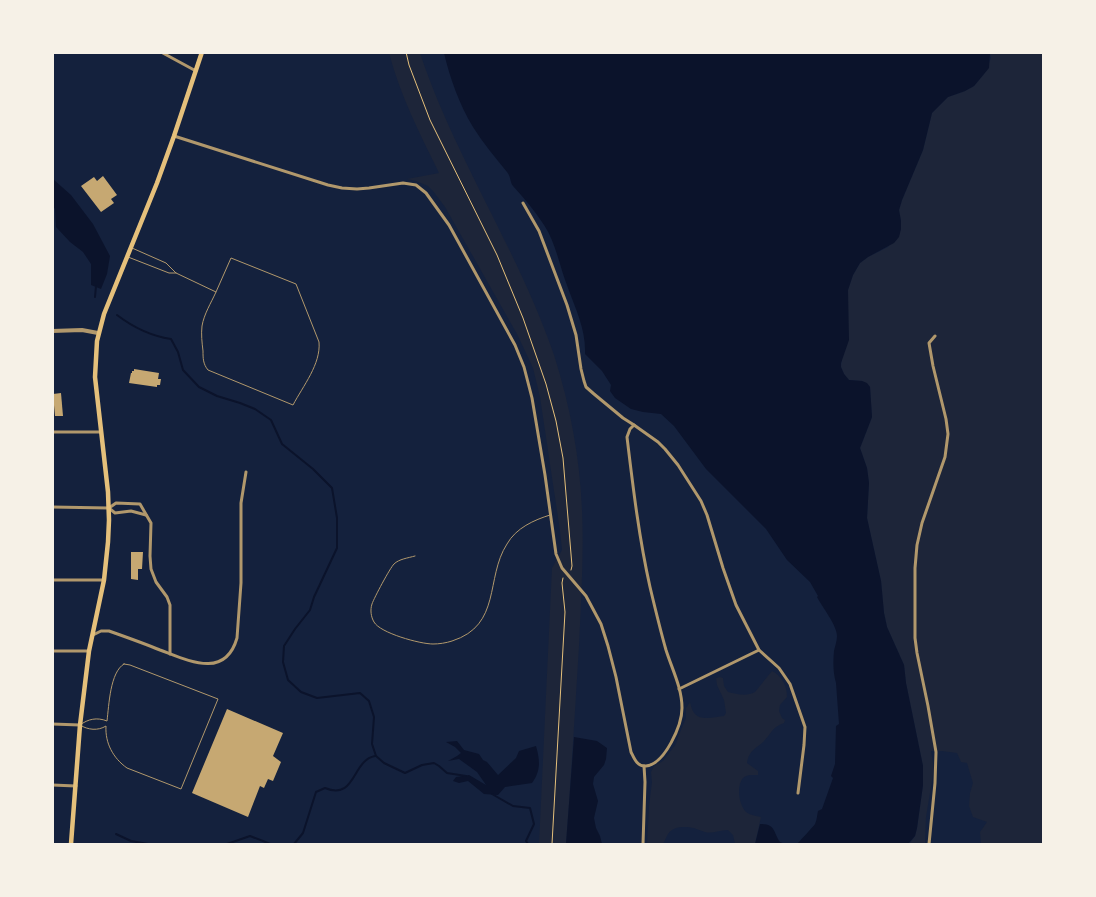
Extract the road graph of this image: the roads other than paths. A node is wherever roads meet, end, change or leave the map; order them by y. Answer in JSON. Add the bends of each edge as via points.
{"nodes":[{"id":1,"x":161,"y":52,"type":"edge"},
{"id":2,"x":202,"y":52,"type":"edge"},
{"id":3,"x":196,"y":71,"type":"junction"},
{"id":4,"x":174,"y":136,"type":"junction"},
{"id":5,"x":523,"y":203,"type":"dead end"},
{"id":6,"x":132,"y":248,"type":"junction"},
{"id":7,"x":128,"y":257,"type":"junction"},
{"id":8,"x":176,"y":272,"type":"junction"},
{"id":9,"x":216,"y":292,"type":"junction"},
{"id":10,"x":52,"y":331,"type":"edge"},
{"id":11,"x":98,"y":333,"type":"junction"},
{"id":12,"x":934,"y":336,"type":"dead end"},
{"id":13,"x":634,"y":425,"type":"junction"},
{"id":14,"x":52,"y":432,"type":"edge"},
{"id":15,"x":101,"y":432,"type":"junction"},
{"id":16,"x":246,"y":472,"type":"dead end"},
{"id":17,"x":52,"y":507,"type":"edge"},
{"id":18,"x":109,"y":508,"type":"junction"},
{"id":19,"x":146,"y":515,"type":"junction"},
{"id":20,"x":551,"y":515,"type":"junction"},
{"id":21,"x":415,"y":556,"type":"dead end"},
{"id":22,"x":52,"y":580,"type":"edge"},
{"id":23,"x":104,"y":580,"type":"junction"},
{"id":24,"x":92,"y":635,"type":"junction"},
{"id":25,"x":759,"y":650,"type":"junction"},
{"id":26,"x":52,"y":651,"type":"edge"},
{"id":27,"x":90,"y":651,"type":"junction"},
{"id":28,"x":170,"y":654,"type":"junction"},
{"id":29,"x":679,"y":689,"type":"junction"},
{"id":30,"x":52,"y":724,"type":"edge"},
{"id":31,"x":80,"y":725,"type":"junction"},
{"id":32,"x":644,"y":766,"type":"junction"},
{"id":33,"x":52,"y":785,"type":"edge"},
{"id":34,"x":76,"y":786,"type":"junction"},
{"id":35,"x":798,"y":793,"type":"dead end"},
{"id":36,"x":71,"y":844,"type":"edge"},
{"id":37,"x":643,"y":844,"type":"edge"},
{"id":38,"x":929,"y":844,"type":"edge"}],
"edges":[{"from":1,"to":3,"type":"street"},
{"from":2,"to":3,"type":"main road"},
{"from":3,"to":4,"type":"main road"},
{"from":4,"to":6,"type":"main road"},
{"from":4,"to":20,"type":"street","via":[[328,185],[357,189],[403,183],[416,185],[426,193],[449,225],[524,367]]},
{"from":5,"to":13,"type":"street","via":[[539,231],[570,314],[586,387]]},
{"from":6,"to":7,"type":"main road"},
{"from":6,"to":8,"type":"lane","via":[[166,262]]},
{"from":7,"to":8,"type":"lane","via":[[169,273]]},
{"from":7,"to":11,"type":"main road"},
{"from":8,"to":9,"type":"lane"},
{"from":9,"to":9,"type":"lane","via":[[202,326],[205,366],[214,373],[293,405],[308,381],[320,348],[296,284],[231,258]]},
{"from":10,"to":11,"type":"street"},
{"from":11,"to":15,"type":"main road","via":[[95,377]]},
{"from":12,"to":38,"type":"street","via":[[929,343],[948,434],[945,457],[922,523],[915,578],[915,638],[936,752]]},
{"from":13,"to":25,"type":"street","via":[[665,449],[701,501],[730,592]]},
{"from":13,"to":29,"type":"street","via":[[627,437],[643,556]]},
{"from":14,"to":15,"type":"street"},
{"from":15,"to":18,"type":"main road"},
{"from":16,"to":28,"type":"street","via":[[241,503],[241,583],[235,643],[224,658],[212,663],[195,663]]},
{"from":17,"to":18,"type":"street"},
{"from":18,"to":19,"type":"street","via":[[115,513],[130,511]]},
{"from":18,"to":19,"type":"street","via":[[116,503],[140,504]]},
{"from":18,"to":23,"type":"main road"},
{"from":19,"to":28,"type":"street","via":[[150,523],[151,569],[170,605]]},
{"from":20,"to":21,"type":"lane","via":[[522,528],[507,542],[484,616],[468,634],[451,642],[419,643],[384,631],[373,621],[371,604],[392,565]]},
{"from":20,"to":32,"type":"street","via":[[558,561],[586,596],[601,624],[616,677],[631,752],[636,763]]},
{"from":22,"to":23,"type":"street"},
{"from":23,"to":24,"type":"main road"},
{"from":24,"to":27,"type":"main road"},
{"from":24,"to":28,"type":"street","via":[[109,631]]},
{"from":25,"to":29,"type":"street"},
{"from":25,"to":35,"type":"street","via":[[786,677],[803,720],[805,734]]},
{"from":26,"to":27,"type":"street"},
{"from":27,"to":31,"type":"main road"},
{"from":29,"to":32,"type":"street","via":[[682,714],[675,736],[658,760]]},
{"from":30,"to":31,"type":"street"},
{"from":31,"to":31,"type":"lane","via":[[91,720],[106,721],[114,676],[124,664],[218,699],[181,789],[122,764],[106,739],[106,726],[89,729]]},
{"from":31,"to":34,"type":"main road"},
{"from":32,"to":37,"type":"street"},
{"from":33,"to":34,"type":"street"},
{"from":34,"to":36,"type":"main road"}]}
